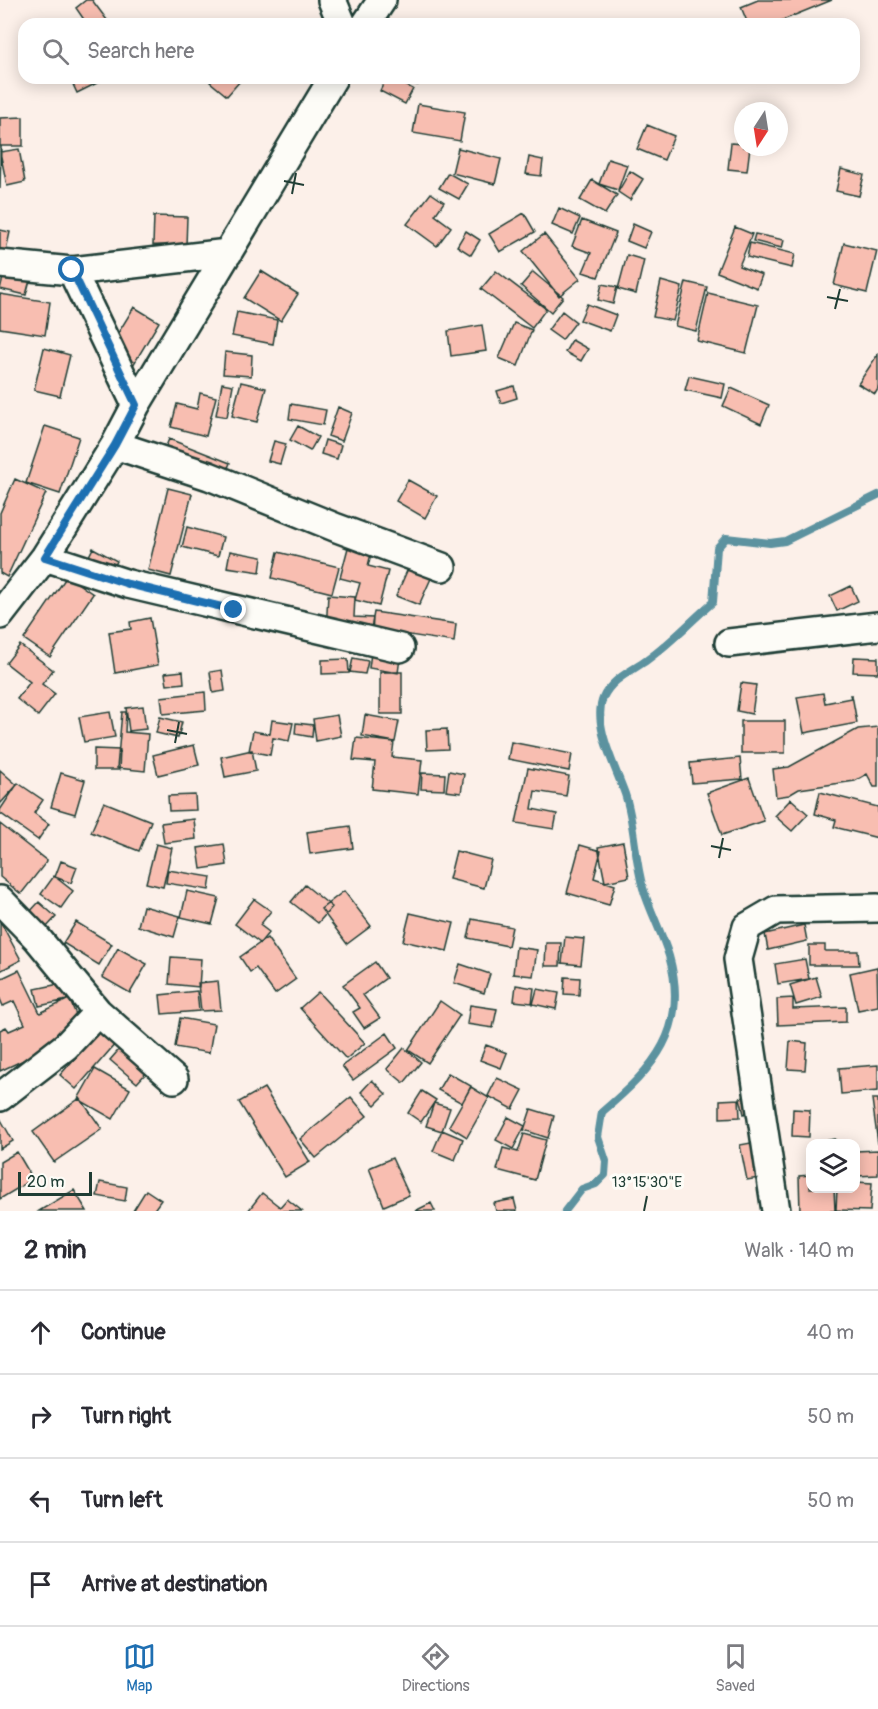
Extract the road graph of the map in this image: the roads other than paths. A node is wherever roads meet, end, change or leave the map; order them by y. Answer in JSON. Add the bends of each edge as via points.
{"nodes":[{"id":1,"x":333,"y":0,"type":"edge"},
{"id":2,"x":382,"y":0,"type":"edge"},
{"id":3,"x":340,"y":18,"type":"edge"},
{"id":4,"x":370,"y":18,"type":"edge"},
{"id":5,"x":329,"y":84,"type":"edge"},
{"id":6,"x":228,"y":253,"type":"junction"},
{"id":7,"x":0,"y":264,"type":"edge"},
{"id":8,"x":72,"y":270,"type":"junction"},
{"id":9,"x":136,"y":405,"type":"junction"},
{"id":10,"x":115,"y":445,"type":"junction"},
{"id":11,"x":45,"y":557,"type":"junction"},
{"id":12,"x":442,"y":567,"type":"dead end"},
{"id":13,"x":0,"y":615,"type":"edge"},
{"id":14,"x":878,"y":626,"type":"edge"},
{"id":15,"x":729,"y":643,"type":"dead end"},
{"id":16,"x":400,"y":648,"type":"dead end"},
{"id":17,"x":0,"y":900,"type":"edge"},
{"id":18,"x":878,"y":908,"type":"edge"},
{"id":19,"x":98,"y":1012,"type":"junction"},
{"id":20,"x":174,"y":1079,"type":"dead end"},
{"id":21,"x":0,"y":1097,"type":"edge"},
{"id":22,"x":776,"y":1211,"type":"edge"}],
"edges":[{"from":1,"to":3,"type":"street"},
{"from":2,"to":4,"type":"street"},
{"from":5,"to":6,"type":"street"},
{"from":6,"to":8,"type":"street"},
{"from":6,"to":9,"type":"street"},
{"from":7,"to":8,"type":"street"},
{"from":8,"to":9,"type":"street"},
{"from":9,"to":10,"type":"street"},
{"from":10,"to":11,"type":"street"},
{"from":10,"to":12,"type":"street","via":[[209,476]]},
{"from":11,"to":13,"type":"street"},
{"from":11,"to":16,"type":"street","via":[[128,584]]},
{"from":14,"to":15,"type":"street"},
{"from":17,"to":19,"type":"street"},
{"from":18,"to":22,"type":"street","via":[[776,910],[747,927],[738,959]]},
{"from":19,"to":20,"type":"street"},
{"from":19,"to":21,"type":"street","via":[[66,1046]]}]}
